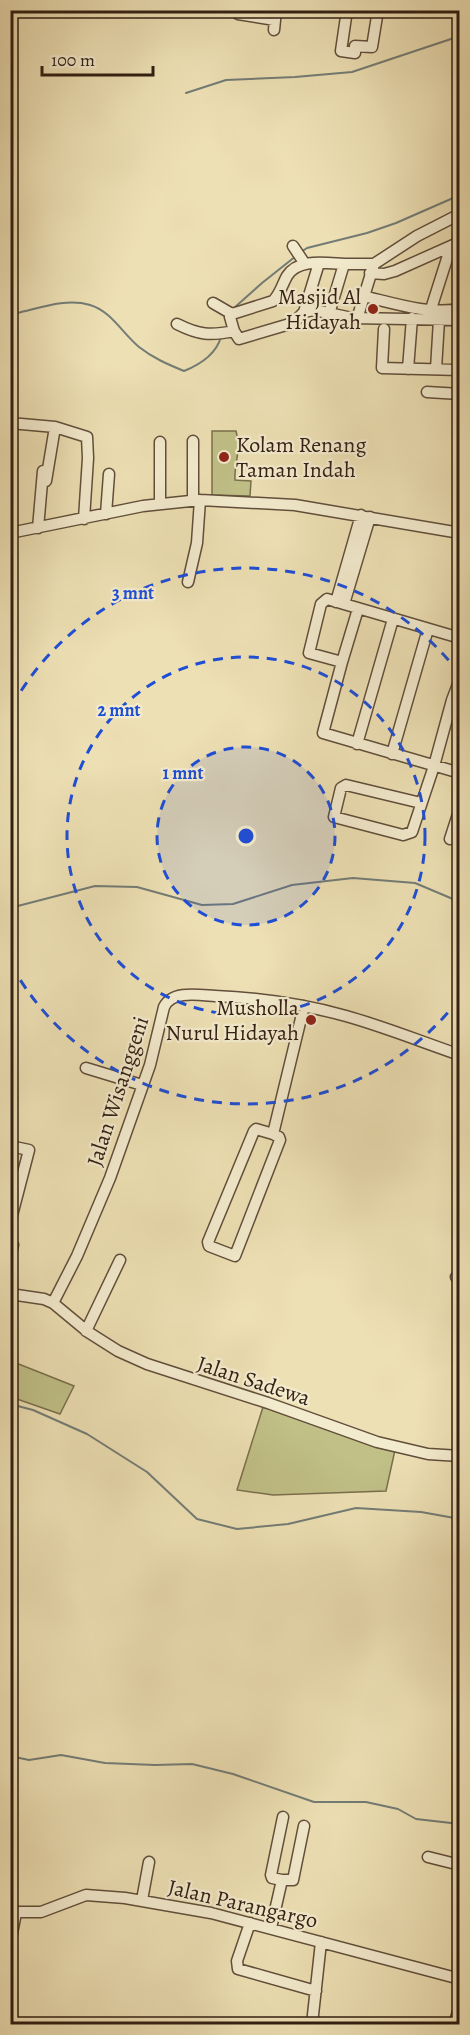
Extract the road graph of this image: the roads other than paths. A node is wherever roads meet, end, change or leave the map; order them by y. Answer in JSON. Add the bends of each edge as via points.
{"nodes":[{"id":1,"x":347,"y":10,"type":"edge"},
{"id":2,"x":377,"y":11,"type":"edge"},
{"id":3,"x":238,"y":14,"type":"dead end"},
{"id":4,"x":275,"y":20,"type":"edge"},
{"id":5,"x":459,"y":214,"type":"edge"},
{"id":6,"x":455,"y":244,"type":"edge"},
{"id":7,"x":294,"y":248,"type":"dead end"},
{"id":8,"x":303,"y":262,"type":"junction"},
{"id":9,"x":319,"y":263,"type":"junction"},
{"id":10,"x":344,"y":264,"type":"junction"},
{"id":11,"x":372,"y":268,"type":"junction"},
{"id":12,"x":363,"y":296,"type":"junction"},
{"id":13,"x":213,"y":303,"type":"dead end"},
{"id":14,"x":431,"y":309,"type":"junction"},
{"id":15,"x":459,"y":309,"type":"edge"},
{"id":16,"x":304,"y":312,"type":"junction"},
{"id":17,"x":229,"y":313,"type":"junction"},
{"id":18,"x":329,"y":314,"type":"junction"},
{"id":19,"x":412,"y":318,"type":"junction"},
{"id":20,"x":357,"y":319,"type":"junction"},
{"id":21,"x":439,"y":320,"type":"junction"},
{"id":22,"x":459,"y":320,"type":"edge"},
{"id":23,"x":177,"y":324,"type":"dead end"},
{"id":24,"x":384,"y":330,"type":"dead end"},
{"id":25,"x":234,"y":331,"type":"junction"},
{"id":26,"x":408,"y":369,"type":"junction"},
{"id":27,"x":436,"y":369,"type":"junction"},
{"id":28,"x":459,"y":370,"type":"edge"},
{"id":29,"x":427,"y":392,"type":"dead end"},
{"id":30,"x":459,"y":394,"type":"edge"},
{"id":31,"x":10,"y":423,"type":"edge"},
{"id":32,"x":55,"y":427,"type":"junction"},
{"id":33,"x":193,"y":441,"type":"dead end"},
{"id":34,"x":160,"y":442,"type":"dead end"},
{"id":35,"x":44,"y":459,"type":"dead end"},
{"id":36,"x":109,"y":474,"type":"dead end"},
{"id":37,"x":46,"y":481,"type":"dead end"},
{"id":38,"x":197,"y":500,"type":"junction"},
{"id":39,"x":160,"y":504,"type":"junction"},
{"id":40,"x":106,"y":514,"type":"junction"},
{"id":41,"x":365,"y":516,"type":"junction"},
{"id":42,"x":84,"y":519,"type":"junction"},
{"id":43,"x":38,"y":528,"type":"junction"},
{"id":44,"x":459,"y":532,"type":"edge"},
{"id":45,"x":10,"y":533,"type":"edge"},
{"id":46,"x":188,"y":582,"type":"dead end"},
{"id":47,"x":340,"y":603,"type":"junction"},
{"id":48,"x":358,"y":609,"type":"junction"},
{"id":49,"x":393,"y":619,"type":"junction"},
{"id":50,"x":428,"y":629,"type":"junction"},
{"id":51,"x":459,"y":638,"type":"edge"},
{"id":52,"x":342,"y":662,"type":"junction"},
{"id":53,"x":459,"y":679,"type":"edge"},
{"id":54,"x":456,"y":701,"type":"edge"},
{"id":55,"x":357,"y":744,"type":"junction"},
{"id":56,"x":392,"y":754,"type":"junction"},
{"id":57,"x":434,"y":766,"type":"junction"},
{"id":58,"x":459,"y":773,"type":"edge"},
{"id":59,"x":422,"y":803,"type":"junction"},
{"id":60,"x":459,"y":808,"type":"edge"},
{"id":61,"x":450,"y":839,"type":"dead end"},
{"id":62,"x":304,"y":1006,"type":"junction"},
{"id":63,"x":459,"y":1055,"type":"edge"},
{"id":64,"x":86,"y":1068,"type":"dead end"},
{"id":65,"x":142,"y":1085,"type":"junction"},
{"id":66,"x":273,"y":1134,"type":"junction"},
{"id":67,"x":10,"y":1146,"type":"edge"},
{"id":68,"x":16,"y":1182,"type":"edge"},
{"id":69,"x":14,"y":1196,"type":"edge"},
{"id":70,"x":10,"y":1223,"type":"edge"},
{"id":71,"x":10,"y":1242,"type":"edge"},
{"id":72,"x":10,"y":1259,"type":"edge"},
{"id":73,"x":120,"y":1260,"type":"dead end"},
{"id":74,"x":459,"y":1273,"type":"edge"},
{"id":75,"x":459,"y":1279,"type":"edge"},
{"id":76,"x":10,"y":1294,"type":"edge"},
{"id":77,"x":53,"y":1303,"type":"junction"},
{"id":78,"x":86,"y":1331,"type":"junction"},
{"id":79,"x":459,"y":1456,"type":"edge"},
{"id":80,"x":283,"y":1817,"type":"dead end"},
{"id":81,"x":304,"y":1826,"type":"dead end"},
{"id":82,"x":428,"y":1857,"type":"dead end"},
{"id":83,"x":149,"y":1862,"type":"dead end"},
{"id":84,"x":459,"y":1865,"type":"edge"},
{"id":85,"x":282,"y":1880,"type":"junction"},
{"id":86,"x":142,"y":1900,"type":"junction"},
{"id":87,"x":13,"y":1912,"type":"edge"},
{"id":88,"x":250,"y":1923,"type":"junction"},
{"id":89,"x":271,"y":1928,"type":"junction"},
{"id":90,"x":321,"y":1942,"type":"junction"},
{"id":91,"x":10,"y":1943,"type":"edge"},
{"id":92,"x":459,"y":1979,"type":"edge"},
{"id":93,"x":316,"y":1991,"type":"junction"},
{"id":94,"x":459,"y":2006,"type":"edge"},
{"id":95,"x":312,"y":2025,"type":"edge"},
{"id":96,"x":454,"y":2025,"type":"edge"}],
"edges":[{"from":1,"to":2,"type":"street","via":[[341,51],[355,53],[355,46],[372,47]]},
{"from":3,"to":4,"type":"street"},
{"from":5,"to":11,"type":"street","via":[[417,236]]},
{"from":6,"to":11,"type":"street","via":[[395,271],[384,274]]},
{"from":6,"to":14,"type":"street"},
{"from":7,"to":8,"type":"street"},
{"from":8,"to":9,"type":"street"},
{"from":8,"to":17,"type":"street","via":[[289,273],[273,301]]},
{"from":9,"to":10,"type":"street"},
{"from":9,"to":16,"type":"street"},
{"from":10,"to":11,"type":"street"},
{"from":10,"to":18,"type":"street"},
{"from":11,"to":12,"type":"street"},
{"from":12,"to":14,"type":"street"},
{"from":12,"to":20,"type":"street"},
{"from":13,"to":17,"type":"street"},
{"from":14,"to":15,"type":"street"},
{"from":16,"to":18,"type":"street"},
{"from":16,"to":25,"type":"street","via":[[293,323],[243,338]]},
{"from":17,"to":25,"type":"street"},
{"from":18,"to":20,"type":"street"},
{"from":19,"to":20,"type":"street"},
{"from":19,"to":21,"type":"street"},
{"from":19,"to":26,"type":"street"},
{"from":21,"to":22,"type":"street"},
{"from":21,"to":27,"type":"street"},
{"from":23,"to":25,"type":"street","via":[[202,334]]},
{"from":24,"to":26,"type":"street","via":[[382,368]]},
{"from":26,"to":27,"type":"street"},
{"from":27,"to":28,"type":"street"},
{"from":29,"to":30,"type":"street"},
{"from":31,"to":32,"type":"street"},
{"from":32,"to":37,"type":"street"},
{"from":32,"to":42,"type":"street","via":[[87,437]]},
{"from":33,"to":38,"type":"street"},
{"from":34,"to":39,"type":"street"},
{"from":35,"to":43,"type":"street"},
{"from":36,"to":40,"type":"street"},
{"from":38,"to":39,"type":"street"},
{"from":38,"to":41,"type":"street","via":[[295,505]]},
{"from":38,"to":46,"type":"street","via":[[197,543]]},
{"from":39,"to":40,"type":"street"},
{"from":40,"to":42,"type":"street"},
{"from":41,"to":44,"type":"street"},
{"from":41,"to":47,"type":"street"},
{"from":42,"to":43,"type":"street"},
{"from":43,"to":45,"type":"street"},
{"from":47,"to":48,"type":"street"},
{"from":47,"to":52,"type":"street","via":[[322,601],[309,652]]},
{"from":48,"to":49,"type":"street"},
{"from":48,"to":52,"type":"street"},
{"from":49,"to":50,"type":"street"},
{"from":49,"to":55,"type":"street"},
{"from":50,"to":51,"type":"street"},
{"from":50,"to":56,"type":"street"},
{"from":52,"to":55,"type":"street","via":[[323,733]]},
{"from":53,"to":54,"type":"street"},
{"from":54,"to":57,"type":"street"},
{"from":55,"to":56,"type":"street"},
{"from":56,"to":57,"type":"street"},
{"from":57,"to":58,"type":"street"},
{"from":57,"to":59,"type":"street"},
{"from":59,"to":59,"type":"street","via":[[346,785],[341,788],[334,817],[406,835],[412,832]]},
{"from":60,"to":61,"type":"street"},
{"from":62,"to":63,"type":"street","name":"Jalan Wisanggeni"},
{"from":62,"to":65,"type":"street","name":"Jalan Wisanggeni","via":[[245,997],[174,997],[164,1007]]},
{"from":62,"to":66,"type":"street"},
{"from":64,"to":65,"type":"street"},
{"from":65,"to":77,"type":"street","name":"Jalan Wisanggeni","via":[[101,1199]]},
{"from":66,"to":66,"type":"street","via":[[254,1131],[209,1246],[235,1256],[280,1140]]},
{"from":67,"to":68,"type":"street","via":[[29,1150]]},
{"from":68,"to":69,"type":"street"},
{"from":69,"to":70,"type":"street"},
{"from":71,"to":72,"type":"street"},
{"from":73,"to":78,"type":"street"},
{"from":74,"to":75,"type":"street"},
{"from":76,"to":77,"type":"street"},
{"from":77,"to":78,"type":"street","name":"Jalan Sadewa"},
{"from":78,"to":79,"type":"street","name":"Jalan Sadewa","via":[[147,1364],[350,1433],[410,1450]]},
{"from":80,"to":85,"type":"street","via":[[271,1875]]},
{"from":81,"to":85,"type":"street","via":[[292,1880]]},
{"from":82,"to":84,"type":"street"},
{"from":83,"to":86,"type":"street"},
{"from":85,"to":89,"type":"street"},
{"from":86,"to":87,"type":"street","name":"Jalan Parangargo","via":[[86,1895],[41,1912]]},
{"from":86,"to":88,"type":"street","name":"Jalan Parangargo"},
{"from":87,"to":91,"type":"street"},
{"from":88,"to":89,"type":"street","name":"Jalan Parangargo"},
{"from":88,"to":93,"type":"street","via":[[238,1969]]},
{"from":89,"to":90,"type":"street","name":"Jalan Parangargo"},
{"from":90,"to":92,"type":"street","name":"Jalan Parangargo"},
{"from":90,"to":93,"type":"street"},
{"from":93,"to":95,"type":"street"},
{"from":94,"to":96,"type":"street"}]}
